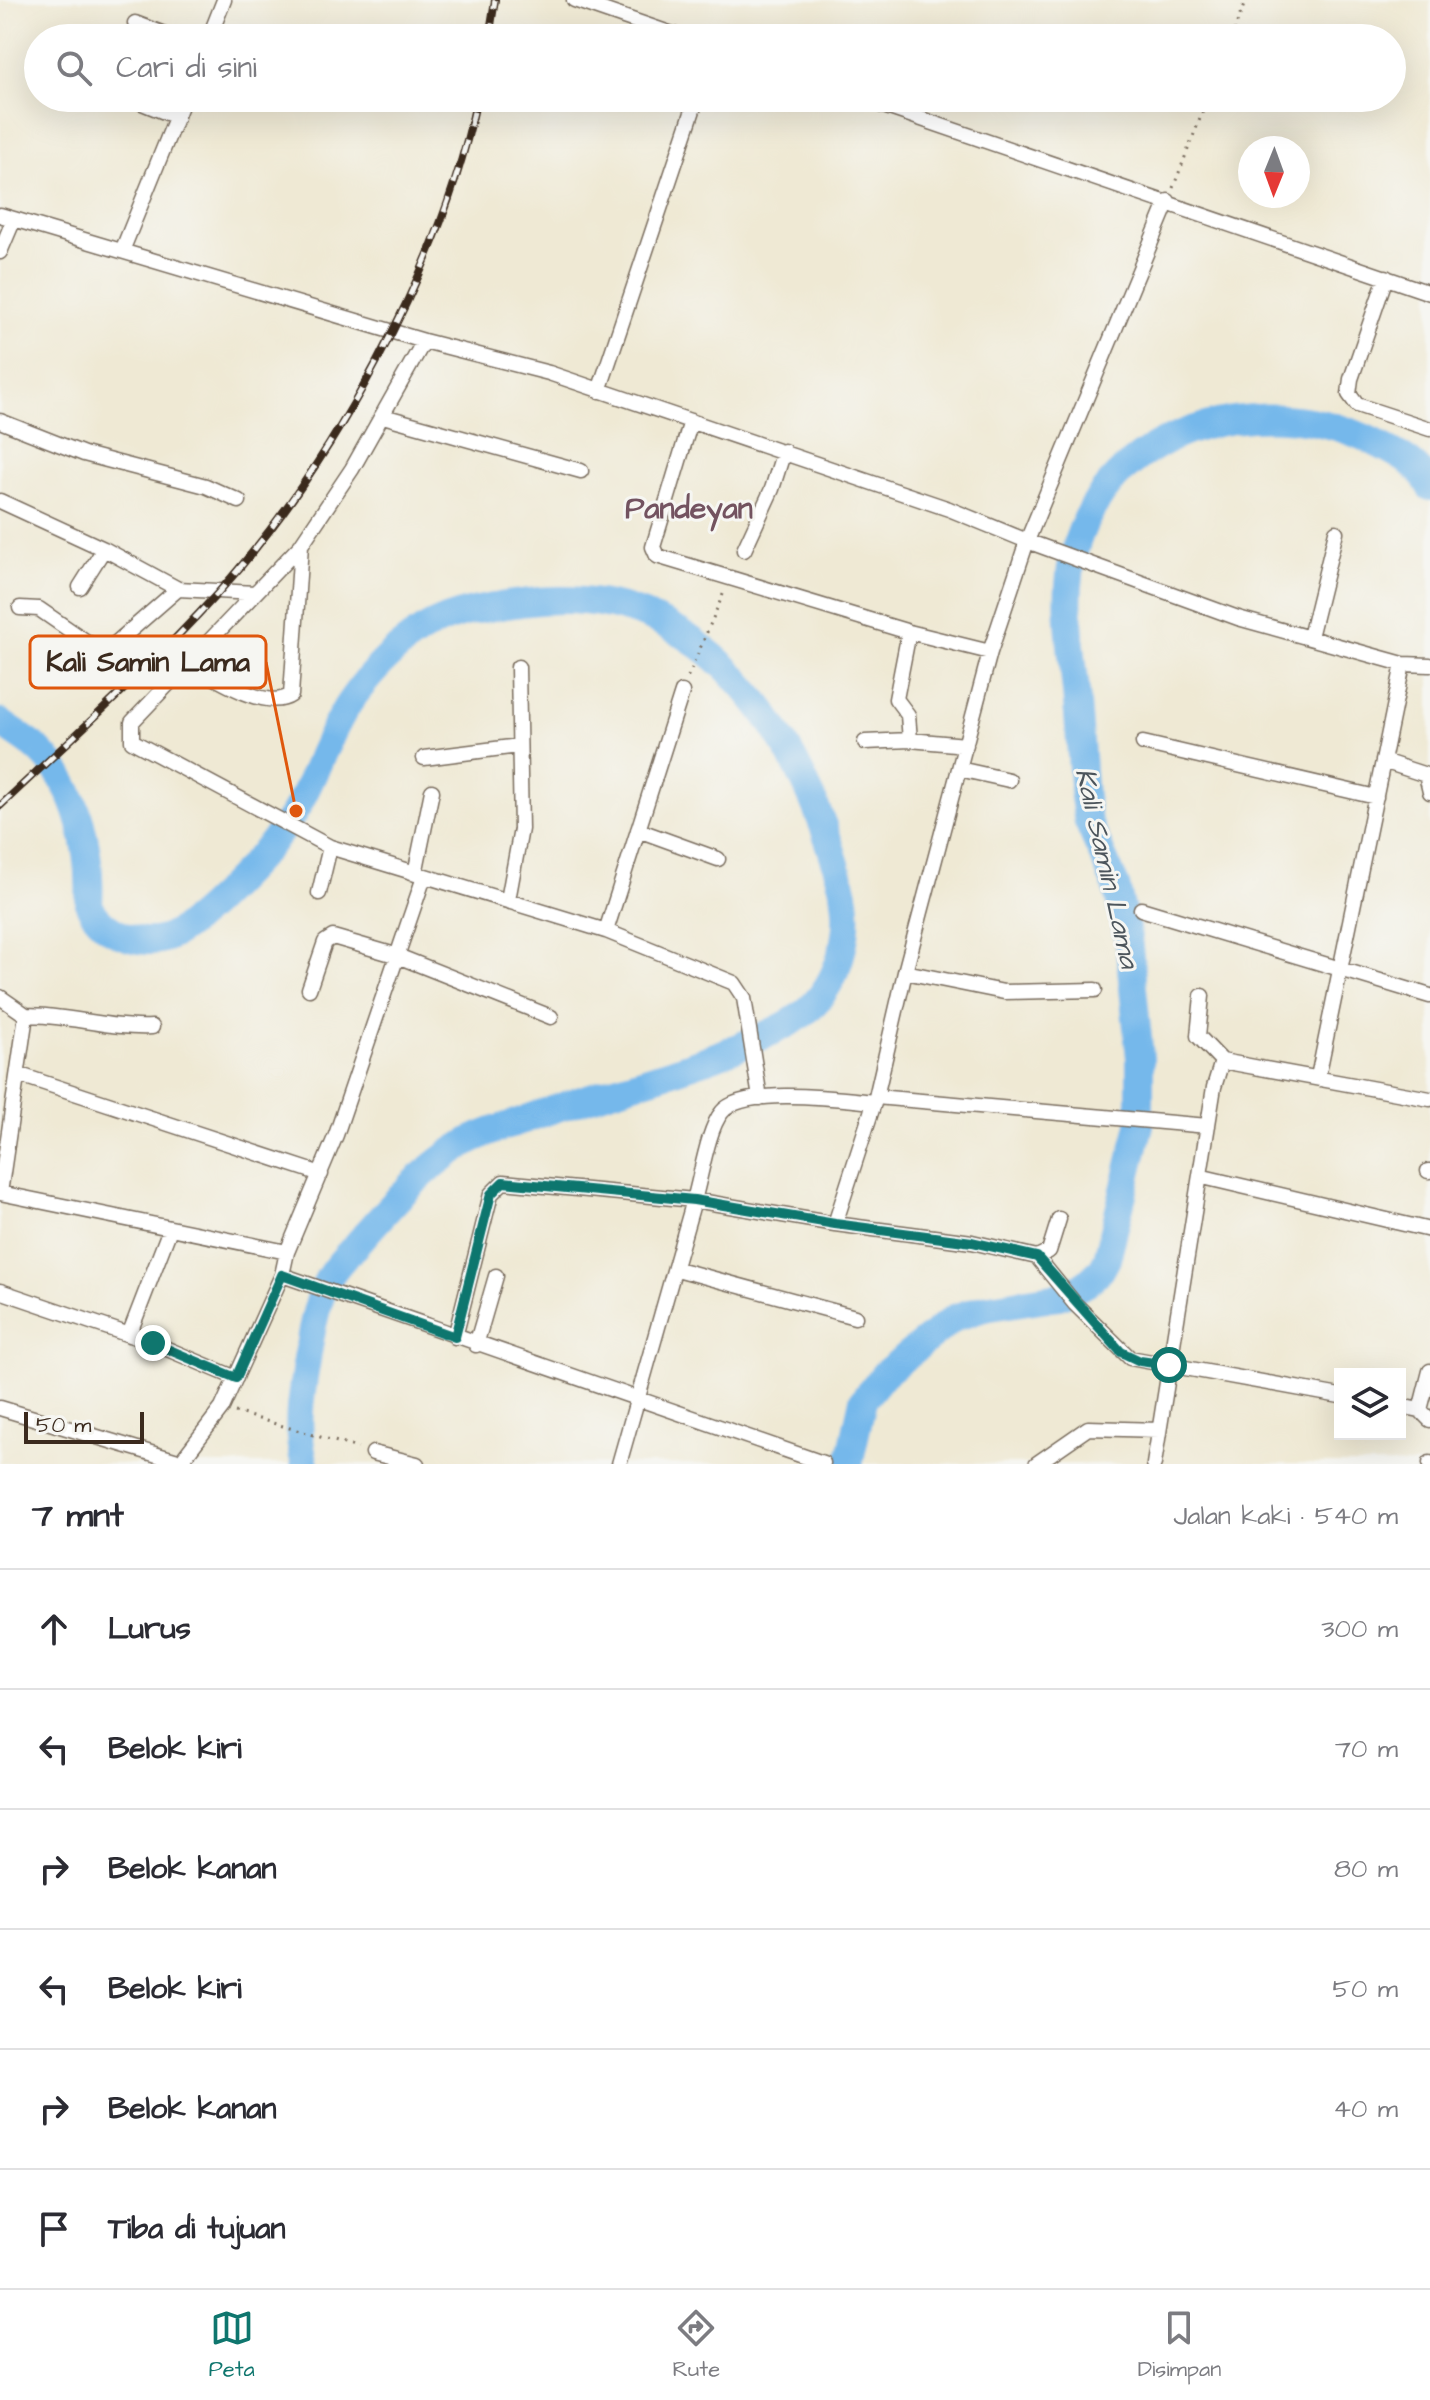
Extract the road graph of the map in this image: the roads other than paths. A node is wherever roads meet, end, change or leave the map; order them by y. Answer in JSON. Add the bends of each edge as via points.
{"nodes":[{"id":1,"x":224,"y":0,"type":"edge"},
{"id":2,"x":574,"y":0,"type":"edge"},
{"id":3,"x":215,"y":24,"type":"edge"},
{"id":4,"x":643,"y":24,"type":"edge"},
{"id":5,"x":165,"y":112,"type":"edge"},
{"id":6,"x":179,"y":112,"type":"edge"},
{"id":7,"x":692,"y":112,"type":"edge"},
{"id":8,"x":902,"y":112,"type":"edge"},
{"id":9,"x":177,"y":117,"type":"junction"},
{"id":10,"x":1168,"y":201,"type":"junction"},
{"id":11,"x":7,"y":217,"type":"edge"},
{"id":12,"x":122,"y":251,"type":"junction"},
{"id":13,"x":0,"y":252,"type":"edge"},
{"id":14,"x":1386,"y":277,"type":"junction"},
{"id":15,"x":1430,"y":293,"type":"edge"},
{"id":16,"x":424,"y":341,"type":"junction"},
{"id":17,"x":599,"y":391,"type":"junction"},
{"id":18,"x":383,"y":416,"type":"junction"},
{"id":19,"x":0,"y":421,"type":"edge"},
{"id":20,"x":691,"y":421,"type":"junction"},
{"id":21,"x":1430,"y":429,"type":"edge"},
{"id":22,"x":784,"y":451,"type":"junction"},
{"id":23,"x":581,"y":471,"type":"dead end"},
{"id":24,"x":0,"y":501,"type":"edge"},
{"id":25,"x":239,"y":501,"type":"dead end"},
{"id":26,"x":1336,"y":532,"type":"dead end"},
{"id":27,"x":1027,"y":541,"type":"junction"},
{"id":28,"x":301,"y":545,"type":"junction"},
{"id":29,"x":104,"y":549,"type":"junction"},
{"id":30,"x":744,"y":550,"type":"dead end"},
{"id":31,"x":80,"y":587,"type":"dead end"},
{"id":32,"x":178,"y":589,"type":"junction"},
{"id":33,"x":255,"y":593,"type":"junction"},
{"id":34,"x":20,"y":608,"type":"dead end"},
{"id":35,"x":909,"y":632,"type":"junction"},
{"id":36,"x":1310,"y":637,"type":"junction"},
{"id":37,"x":990,"y":652,"type":"junction"},
{"id":38,"x":191,"y":664,"type":"junction"},
{"id":39,"x":1403,"y":664,"type":"junction"},
{"id":40,"x":1430,"y":665,"type":"edge"},
{"id":41,"x":518,"y":667,"type":"dead end"},
{"id":42,"x":682,"y":692,"type":"road end"},
{"id":43,"x":910,"y":740,"type":"junction"},
{"id":44,"x":865,"y":742,"type":"dead end"},
{"id":45,"x":1143,"y":743,"type":"dead end"},
{"id":46,"x":966,"y":745,"type":"junction"},
{"id":47,"x":519,"y":746,"type":"junction"},
{"id":48,"x":424,"y":758,"type":"dead end"},
{"id":49,"x":1383,"y":761,"type":"junction"},
{"id":50,"x":959,"y":769,"type":"junction"},
{"id":51,"x":1009,"y":780,"type":"dead end"},
{"id":52,"x":432,"y":791,"type":"dead end"},
{"id":53,"x":1430,"y":792,"type":"edge"},
{"id":54,"x":1376,"y":797,"type":"junction"},
{"id":55,"x":638,"y":830,"type":"junction"},
{"id":56,"x":330,"y":847,"type":"junction"},
{"id":57,"x":718,"y":859,"type":"dead end"},
{"id":58,"x":420,"y":876,"type":"junction"},
{"id":59,"x":319,"y":893,"type":"dead end"},
{"id":60,"x":508,"y":900,"type":"junction"},
{"id":61,"x":1141,"y":909,"type":"dead end"},
{"id":62,"x":606,"y":931,"type":"junction"},
{"id":63,"x":395,"y":955,"type":"junction"},
{"id":64,"x":1339,"y":966,"type":"junction"},
{"id":65,"x":905,"y":972,"type":"junction"},
{"id":66,"x":309,"y":989,"type":"dead end"},
{"id":67,"x":1095,"y":990,"type":"dead end"},
{"id":68,"x":1202,"y":996,"type":"dead end"},
{"id":69,"x":1430,"y":996,"type":"edge"},
{"id":70,"x":0,"y":997,"type":"edge"},
{"id":71,"x":26,"y":1015,"type":"junction"},
{"id":72,"x":551,"y":1017,"type":"dead end"},
{"id":73,"x":152,"y":1027,"type":"dead end"},
{"id":74,"x":1222,"y":1061,"type":"junction"},
{"id":75,"x":20,"y":1075,"type":"junction"},
{"id":76,"x":1318,"y":1077,"type":"junction"},
{"id":77,"x":760,"y":1098,"type":"junction"},
{"id":78,"x":1430,"y":1099,"type":"edge"},
{"id":79,"x":874,"y":1100,"type":"junction"},
{"id":80,"x":1208,"y":1126,"type":"junction"},
{"id":81,"x":321,"y":1174,"type":"junction"},
{"id":82,"x":1203,"y":1177,"type":"junction"},
{"id":83,"x":0,"y":1193,"type":"edge"},
{"id":84,"x":694,"y":1200,"type":"junction"},
{"id":85,"x":1059,"y":1219,"type":"dead end"},
{"id":86,"x":835,"y":1224,"type":"junction"},
{"id":87,"x":170,"y":1229,"type":"junction"},
{"id":88,"x":1430,"y":1230,"type":"edge"},
{"id":89,"x":287,"y":1252,"type":"junction"},
{"id":90,"x":1037,"y":1257,"type":"junction"},
{"id":91,"x":677,"y":1269,"type":"junction"},
{"id":92,"x":282,"y":1275,"type":"junction"},
{"id":93,"x":496,"y":1276,"type":"dead end"},
{"id":94,"x":0,"y":1291,"type":"edge"},
{"id":95,"x":855,"y":1317,"type":"dead end"},
{"id":96,"x":129,"y":1335,"type":"junction"},
{"id":97,"x":455,"y":1337,"type":"junction"},
{"id":98,"x":476,"y":1345,"type":"junction"},
{"id":99,"x":1169,"y":1365,"type":"junction"},
{"id":100,"x":1430,"y":1371,"type":"edge"},
{"id":101,"x":236,"y":1378,"type":"junction"},
{"id":102,"x":1334,"y":1395,"type":"edge"},
{"id":103,"x":638,"y":1399,"type":"junction"},
{"id":104,"x":0,"y":1408,"type":"edge"},
{"id":105,"x":1406,"y":1408,"type":"edge"},
{"id":106,"x":1425,"y":1415,"type":"edge"},
{"id":107,"x":1159,"y":1430,"type":"junction"},
{"id":108,"x":373,"y":1453,"type":"road end"},
{"id":109,"x":180,"y":1463,"type":"edge"},
{"id":110,"x":823,"y":1463,"type":"edge"},
{"id":111,"x":417,"y":1464,"type":"edge"},
{"id":112,"x":619,"y":1464,"type":"edge"},
{"id":113,"x":1036,"y":1464,"type":"edge"},
{"id":114,"x":1154,"y":1464,"type":"edge"}],
"edges":[{"from":1,"to":3,"type":"street"},
{"from":2,"to":4,"type":"street"},
{"from":5,"to":9,"type":"street"},
{"from":6,"to":9,"type":"street"},
{"from":7,"to":17,"type":"street"},
{"from":8,"to":10,"type":"street"},
{"from":9,"to":12,"type":"street"},
{"from":10,"to":14,"type":"street"},
{"from":10,"to":27,"type":"street"},
{"from":11,"to":12,"type":"street"},
{"from":11,"to":13,"type":"street"},
{"from":12,"to":16,"type":"street"},
{"from":14,"to":15,"type":"street"},
{"from":14,"to":21,"type":"street","via":[[1349,394],[1357,405]]},
{"from":16,"to":17,"type":"street"},
{"from":16,"to":18,"type":"street"},
{"from":17,"to":20,"type":"street"},
{"from":18,"to":23,"type":"street"},
{"from":18,"to":28,"type":"street"},
{"from":19,"to":25,"type":"street","via":[[84,454],[206,486]]},
{"from":20,"to":22,"type":"street"},
{"from":20,"to":35,"type":"street","via":[[653,550],[661,559]]},
{"from":22,"to":27,"type":"street"},
{"from":22,"to":30,"type":"street"},
{"from":24,"to":29,"type":"street"},
{"from":26,"to":36,"type":"street"},
{"from":27,"to":36,"type":"street","via":[[1238,618]]},
{"from":27,"to":37,"type":"street"},
{"from":28,"to":33,"type":"street"},
{"from":28,"to":38,"type":"street","via":[[291,695],[284,699],[233,689]]},
{"from":29,"to":31,"type":"street"},
{"from":29,"to":32,"type":"street"},
{"from":32,"to":33,"type":"street"},
{"from":32,"to":34,"type":"street","via":[[108,650],[97,649],[39,609]]},
{"from":33,"to":38,"type":"street"},
{"from":35,"to":37,"type":"street"},
{"from":35,"to":43,"type":"street","via":[[896,699],[908,715]]},
{"from":36,"to":39,"type":"street"},
{"from":37,"to":46,"type":"street"},
{"from":38,"to":56,"type":"street","via":[[132,722],[132,741]]},
{"from":39,"to":40,"type":"street"},
{"from":39,"to":49,"type":"street"},
{"from":41,"to":47,"type":"street"},
{"from":42,"to":55,"type":"street"},
{"from":43,"to":44,"type":"street"},
{"from":43,"to":46,"type":"street"},
{"from":45,"to":54,"type":"street"},
{"from":46,"to":50,"type":"street"},
{"from":47,"to":48,"type":"street"},
{"from":47,"to":60,"type":"street","via":[[520,840]]},
{"from":49,"to":53,"type":"street","via":[[1426,775]]},
{"from":49,"to":54,"type":"street"},
{"from":50,"to":51,"type":"street"},
{"from":50,"to":65,"type":"street"},
{"from":52,"to":58,"type":"street"},
{"from":54,"to":64,"type":"street"},
{"from":55,"to":57,"type":"street"},
{"from":55,"to":62,"type":"street"},
{"from":56,"to":58,"type":"street"},
{"from":56,"to":59,"type":"street"},
{"from":58,"to":60,"type":"street"},
{"from":58,"to":63,"type":"street"},
{"from":60,"to":62,"type":"street"},
{"from":61,"to":64,"type":"street"},
{"from":62,"to":77,"type":"street","via":[[734,983],[743,993]]},
{"from":63,"to":66,"type":"street","via":[[330,938]]},
{"from":63,"to":72,"type":"street"},
{"from":63,"to":81,"type":"street"},
{"from":64,"to":69,"type":"street"},
{"from":64,"to":76,"type":"street"},
{"from":65,"to":67,"type":"street","via":[[1004,992]]},
{"from":65,"to":79,"type":"street"},
{"from":68,"to":74,"type":"street","via":[[1198,1036]]},
{"from":70,"to":71,"type":"street"},
{"from":71,"to":73,"type":"street","via":[[48,1014],[118,1028]]},
{"from":71,"to":75,"type":"street"},
{"from":74,"to":76,"type":"street"},
{"from":74,"to":80,"type":"street"},
{"from":75,"to":81,"type":"street"},
{"from":75,"to":83,"type":"street"},
{"from":76,"to":78,"type":"street"},
{"from":77,"to":79,"type":"street"},
{"from":77,"to":84,"type":"street","via":[[720,1113]]},
{"from":79,"to":80,"type":"street"},
{"from":79,"to":86,"type":"street"},
{"from":80,"to":82,"type":"street"},
{"from":81,"to":89,"type":"street"},
{"from":82,"to":88,"type":"street"},
{"from":82,"to":99,"type":"street"},
{"from":83,"to":87,"type":"street"},
{"from":84,"to":86,"type":"street"},
{"from":84,"to":91,"type":"street"},
{"from":84,"to":97,"type":"street","via":[[497,1184]]},
{"from":85,"to":90,"type":"street","via":[[1049,1251]]},
{"from":86,"to":90,"type":"street","via":[[972,1242]]},
{"from":87,"to":89,"type":"street"},
{"from":87,"to":96,"type":"street"},
{"from":89,"to":92,"type":"street"},
{"from":90,"to":99,"type":"street","via":[[1121,1352]]},
{"from":91,"to":95,"type":"street"},
{"from":91,"to":103,"type":"street"},
{"from":92,"to":97,"type":"street"},
{"from":92,"to":101,"type":"street"},
{"from":93,"to":98,"type":"street"},
{"from":94,"to":96,"type":"street"},
{"from":96,"to":101,"type":"street"},
{"from":97,"to":98,"type":"street"},
{"from":98,"to":103,"type":"street"},
{"from":99,"to":102,"type":"street"},
{"from":99,"to":107,"type":"street"},
{"from":100,"to":106,"type":"street"},
{"from":101,"to":109,"type":"street","via":[[222,1408]]},
{"from":103,"to":110,"type":"street"},
{"from":103,"to":112,"type":"street"},
{"from":104,"to":109,"type":"street"},
{"from":105,"to":106,"type":"street"},
{"from":107,"to":113,"type":"street","via":[[1088,1428]]},
{"from":107,"to":114,"type":"street"},
{"from":108,"to":111,"type":"street"}]}
